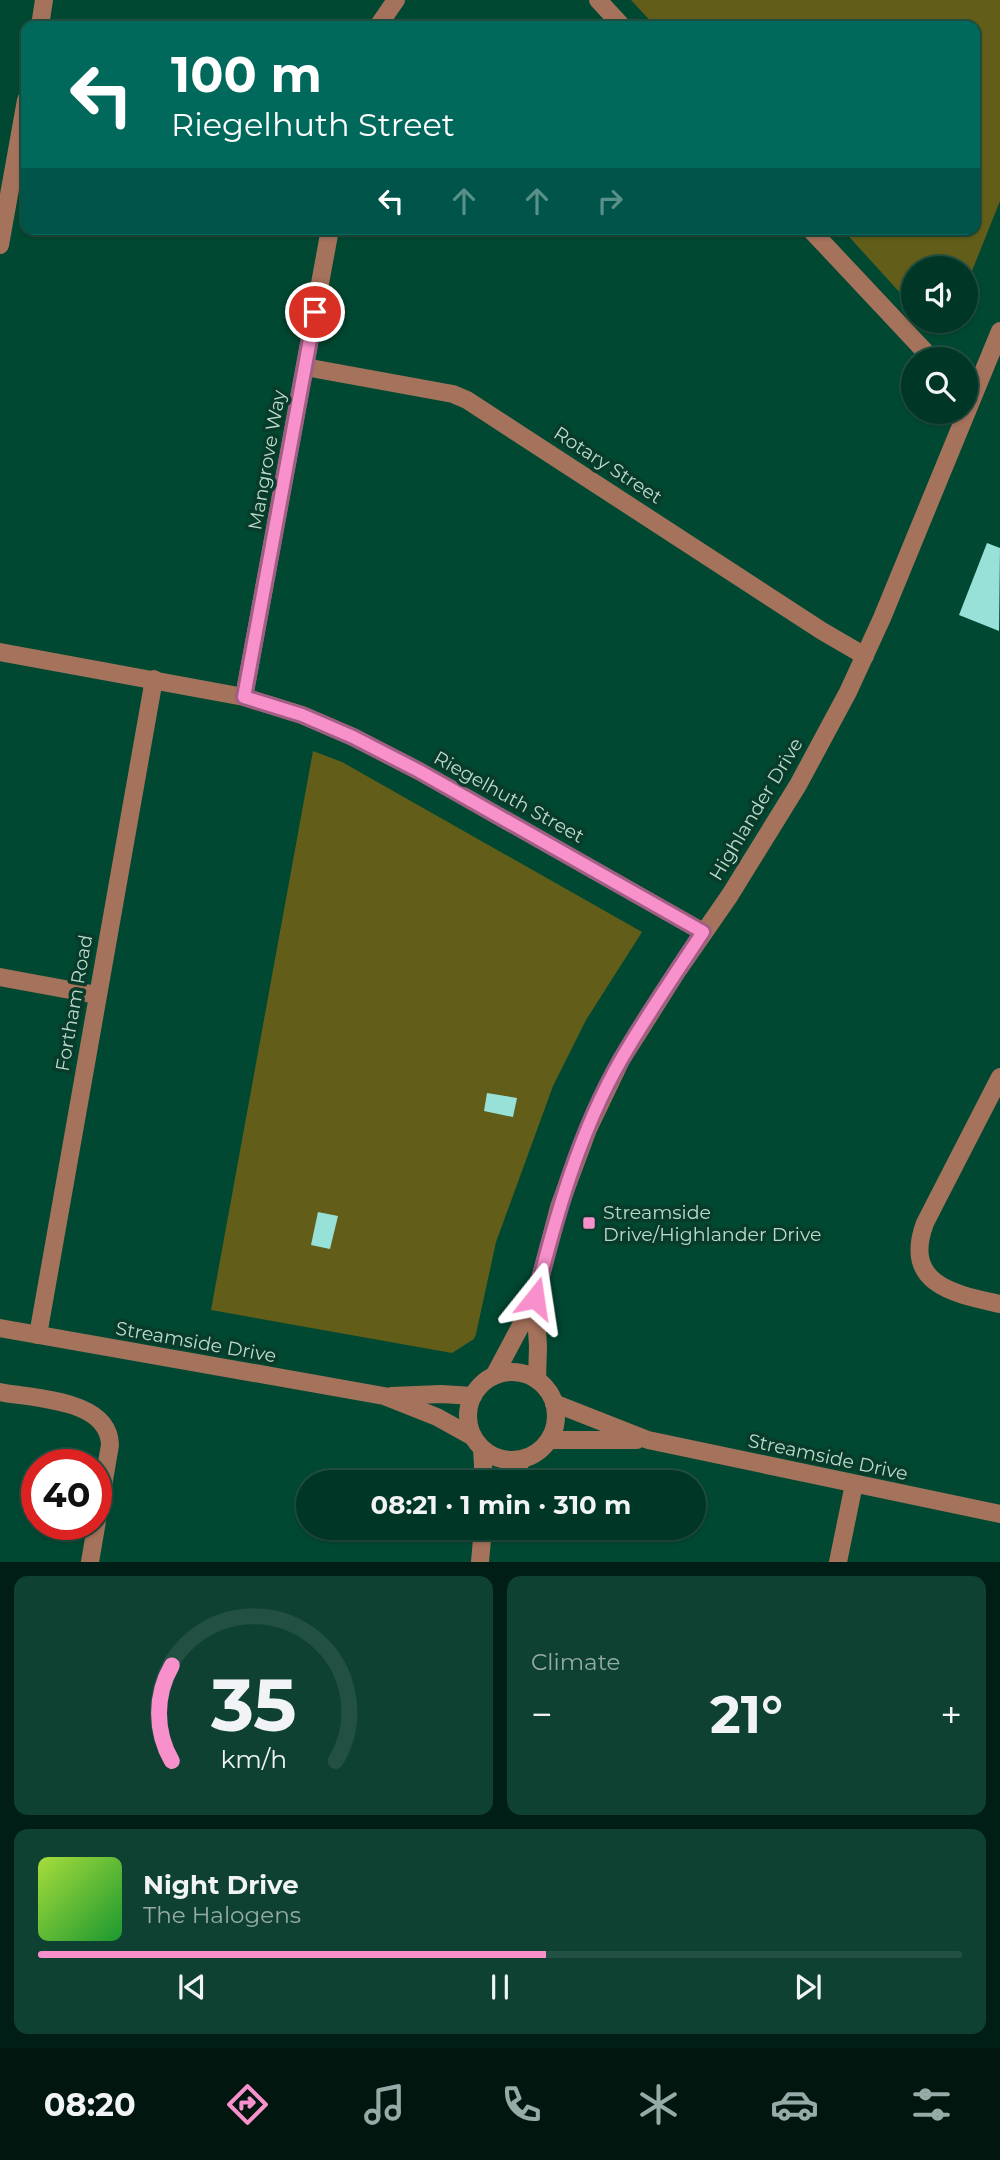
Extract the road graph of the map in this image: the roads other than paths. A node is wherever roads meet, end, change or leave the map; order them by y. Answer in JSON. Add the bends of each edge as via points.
{"nodes":[{"id":1,"x":44,"y":0,"type":"edge"},
{"id":2,"x":396,"y":0,"type":"edge"},
{"id":3,"x":598,"y":0,"type":"edge"},
{"id":4,"x":41,"y":21,"type":"edge"},
{"id":5,"x":381,"y":21,"type":"edge"},
{"id":6,"x":617,"y":21,"type":"edge"},
{"id":7,"x":21,"y":128,"type":"edge"},
{"id":8,"x":329,"y":235,"type":"edge"},
{"id":9,"x":816,"y":235,"type":"edge"},
{"id":10,"x":0,"y":245,"type":"edge"},
{"id":11,"x":1000,"y":331,"type":"edge"},
{"id":12,"x":921,"y":347,"type":"edge"},
{"id":13,"x":305,"y":367,"type":"junction"},
{"id":14,"x":978,"y":371,"type":"edge"},
{"id":15,"x":956,"y":424,"type":"edge"},
{"id":16,"x":0,"y":652,"type":"edge"},
{"id":17,"x":866,"y":656,"type":"junction"},
{"id":18,"x":154,"y":679,"type":"junction"},
{"id":19,"x":244,"y":697,"type":"junction"},
{"id":20,"x":703,"y":932,"type":"junction"},
{"id":21,"x":0,"y":977,"type":"edge"},
{"id":22,"x":97,"y":995,"type":"junction"},
{"id":23,"x":1000,"y":1077,"type":"edge"},
{"id":24,"x":535,"y":1298,"type":"junction"},
{"id":25,"x":1000,"y":1304,"type":"edge"},
{"id":26,"x":0,"y":1328,"type":"edge"},
{"id":27,"x":38,"y":1335,"type":"junction"},
{"id":28,"x":494,"y":1376,"type":"junction"},
{"id":29,"x":537,"y":1380,"type":"junction"},
{"id":30,"x":0,"y":1392,"type":"edge"},
{"id":31,"x":384,"y":1396,"type":"junction"},
{"id":32,"x":473,"y":1396,"type":"junction"},
{"id":33,"x":554,"y":1403,"type":"junction"},
{"id":34,"x":549,"y":1440,"type":"junction"},
{"id":35,"x":648,"y":1440,"type":"junction"},
{"id":36,"x":478,"y":1443,"type":"junction"},
{"id":37,"x":522,"y":1459,"type":"junction"},
{"id":38,"x":482,"y":1470,"type":"edge"},
{"id":39,"x":518,"y":1470,"type":"edge"},
{"id":40,"x":854,"y":1484,"type":"junction"},
{"id":41,"x":1000,"y":1514,"type":"edge"},
{"id":42,"x":90,"y":1562,"type":"edge"},
{"id":43,"x":838,"y":1562,"type":"edge"}],
"edges":[{"from":1,"to":4,"type":"street"},
{"from":2,"to":5,"type":"street"},
{"from":3,"to":6,"type":"street"},
{"from":7,"to":10,"type":"street"},
{"from":8,"to":13,"type":"street","name":"Mangrove Way"},
{"from":9,"to":12,"type":"street"},
{"from":11,"to":14,"type":"street","name":"Highlander Drive"},
{"from":13,"to":17,"type":"street","name":"Rotary Street","via":[[467,400]]},
{"from":13,"to":19,"type":"street","name":"Mangrove Way"},
{"from":15,"to":17,"type":"street","name":"Highlander Drive"},
{"from":16,"to":18,"type":"street","name":"Riegelhuth Street"},
{"from":17,"to":20,"type":"street","name":"Highlander Drive","via":[[797,785]]},
{"from":18,"to":19,"type":"street","name":"Riegelhuth Street"},
{"from":18,"to":22,"type":"street","name":"Fortham Road"},
{"from":19,"to":20,"type":"street","name":"Riegelhuth Street","via":[[302,715],[364,742]]},
{"from":20,"to":24,"type":"street","name":"Highlander Drive","via":[[621,1060],[588,1129],[559,1207]]},
{"from":21,"to":22,"type":"street"},
{"from":22,"to":27,"type":"street","name":"Fortham Road"},
{"from":23,"to":25,"type":"street","via":[[925,1223],[919,1248],[928,1276],[938,1286]]},
{"from":24,"to":28,"type":"street","name":"Highlander Drive"},
{"from":24,"to":29,"type":"street","name":"Highlander Drive"},
{"from":26,"to":27,"type":"street","name":"Streamside Drive"},
{"from":27,"to":31,"type":"street","name":"Streamside Drive"},
{"from":28,"to":29,"type":"street","via":[[516,1373]]},
{"from":28,"to":32,"type":"street"},
{"from":29,"to":33,"type":"street"},
{"from":30,"to":42,"type":"street","via":[[85,1409],[104,1423],[110,1445]]},
{"from":31,"to":32,"type":"street","name":"Streamside Drive"},
{"from":31,"to":36,"type":"street","name":"Streamside Drive","via":[[438,1417]]},
{"from":32,"to":36,"type":"street","via":[[468,1423]]},
{"from":33,"to":34,"type":"street","via":[[556,1416]]},
{"from":33,"to":35,"type":"street","name":"Streamside Drive"},
{"from":34,"to":35,"type":"street","name":"Streamside Drive"},
{"from":34,"to":37,"type":"street"},
{"from":35,"to":40,"type":"street","name":"Streamside Drive"},
{"from":36,"to":37,"type":"street","via":[[494,1456]]},
{"from":36,"to":38,"type":"street"},
{"from":37,"to":39,"type":"street"},
{"from":40,"to":41,"type":"street","name":"Streamside Drive"},
{"from":40,"to":43,"type":"street"}]}
